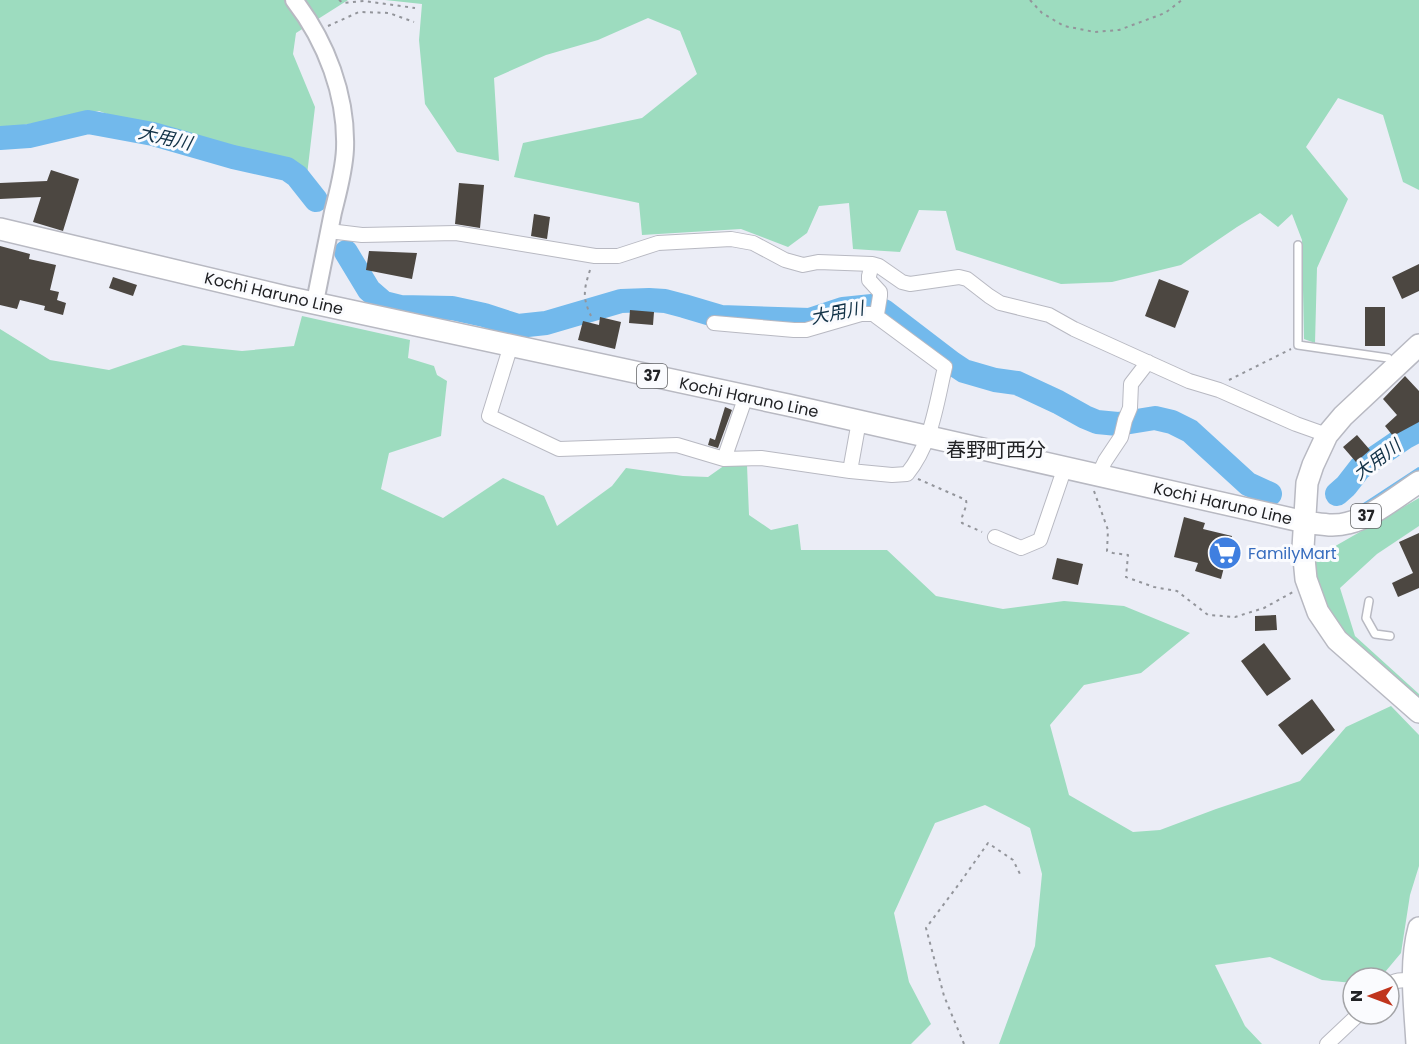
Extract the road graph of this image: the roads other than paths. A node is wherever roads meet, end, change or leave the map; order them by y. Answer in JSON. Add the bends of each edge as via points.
{"nodes":[{"id":1,"x":294,"y":0,"type":"edge"},
{"id":2,"x":0,"y":229,"type":"edge"},
{"id":3,"x":329,"y":231,"type":"junction"},
{"id":4,"x":1298,"y":245,"type":"dead end"},
{"id":5,"x":872,"y":264,"type":"junction"},
{"id":6,"x":315,"y":303,"type":"junction"},
{"id":7,"x":878,"y":308,"type":"junction"},
{"id":8,"x":714,"y":323,"type":"dead end"},
{"id":9,"x":511,"y":345,"type":"junction"},
{"id":10,"x":1419,"y":345,"type":"edge"},
{"id":11,"x":1389,"y":358,"type":"dead end"},
{"id":12,"x":1148,"y":362,"type":"junction"},
{"id":13,"x":746,"y":396,"type":"junction"},
{"id":14,"x":859,"y":421,"type":"junction"},
{"id":15,"x":1327,"y":435,"type":"junction"},
{"id":16,"x":929,"y":436,"type":"junction"},
{"id":17,"x":724,"y":459,"type":"junction"},
{"id":18,"x":1065,"y":467,"type":"junction"},
{"id":19,"x":850,"y":471,"type":"junction"},
{"id":20,"x":1093,"y":473,"type":"junction"},
{"id":21,"x":1419,"y":483,"type":"edge"},
{"id":22,"x":1305,"y":522,"type":"junction"},
{"id":23,"x":995,"y":537,"type":"road end"},
{"id":24,"x":1369,"y":601,"type":"dead end"},
{"id":25,"x":1390,"y":636,"type":"dead end"},
{"id":26,"x":1419,"y":712,"type":"edge"},
{"id":27,"x":1419,"y":928,"type":"edge"},
{"id":28,"x":1415,"y":973,"type":"edge"},
{"id":29,"x":1401,"y":980,"type":"edge"},
{"id":30,"x":1346,"y":1026,"type":"edge"},
{"id":31,"x":1327,"y":1044,"type":"edge"},
{"id":32,"x":1417,"y":1044,"type":"edge"}],
"edges":[{"from":1,"to":3,"type":"street","via":[[307,16],[329,60],[343,111],[344,164]]},
{"from":2,"to":6,"type":"main road","name":"Kochi Haruno Line","number":"37"},
{"from":3,"to":5,"type":"street","via":[[362,235],[456,233],[595,256],[618,256],[658,243],[731,239],[753,243],[803,265]]},
{"from":3,"to":6,"type":"street"},
{"from":4,"to":11,"type":"lane","via":[[1298,345]]},
{"from":5,"to":7,"type":"street","via":[[868,276],[879,289]]},
{"from":5,"to":12,"type":"street","via":[[910,284],[967,279],[1000,303],[1049,315]]},
{"from":6,"to":9,"type":"main road","name":"Kochi Haruno Line","number":"37"},
{"from":7,"to":8,"type":"street","via":[[806,330]]},
{"from":7,"to":16,"type":"street","via":[[876,316],[945,367]]},
{"from":9,"to":13,"type":"main road","name":"Kochi Haruno Line","number":"37"},
{"from":9,"to":17,"type":"street","via":[[489,416],[559,449],[677,444]]},
{"from":10,"to":15,"type":"main road"},
{"from":12,"to":15,"type":"street"},
{"from":12,"to":20,"type":"street","via":[[1131,384],[1130,408],[1121,437]]},
{"from":13,"to":14,"type":"main road","name":"Kochi Haruno Line","number":"37"},
{"from":13,"to":17,"type":"street"},
{"from":14,"to":16,"type":"main road","name":"Kochi Haruno Line","number":"37"},
{"from":14,"to":19,"type":"street"},
{"from":15,"to":22,"type":"main road","via":[[1307,483]]},
{"from":16,"to":18,"type":"main road","name":"Kochi Haruno Line","number":"37"},
{"from":16,"to":19,"type":"street","via":[[907,474]]},
{"from":17,"to":19,"type":"street","via":[[761,458]]},
{"from":18,"to":20,"type":"main road","name":"Kochi Haruno Line","number":"37"},
{"from":18,"to":23,"type":"street","via":[[1040,540],[1021,548]]},
{"from":20,"to":22,"type":"main road","name":"Kochi Haruno Line","number":"37"},
{"from":21,"to":22,"type":"main road","name":"Kochi Haruno Line","number":"37","via":[[1348,524]]},
{"from":22,"to":26,"type":"main road","via":[[1307,582],[1318,612],[1337,640]]},
{"from":24,"to":25,"type":"lane","via":[[1366,618],[1375,634]]},
{"from":27,"to":28,"type":"main road"},
{"from":28,"to":29,"type":"street"},
{"from":28,"to":32,"type":"main road"},
{"from":30,"to":31,"type":"street"}]}
